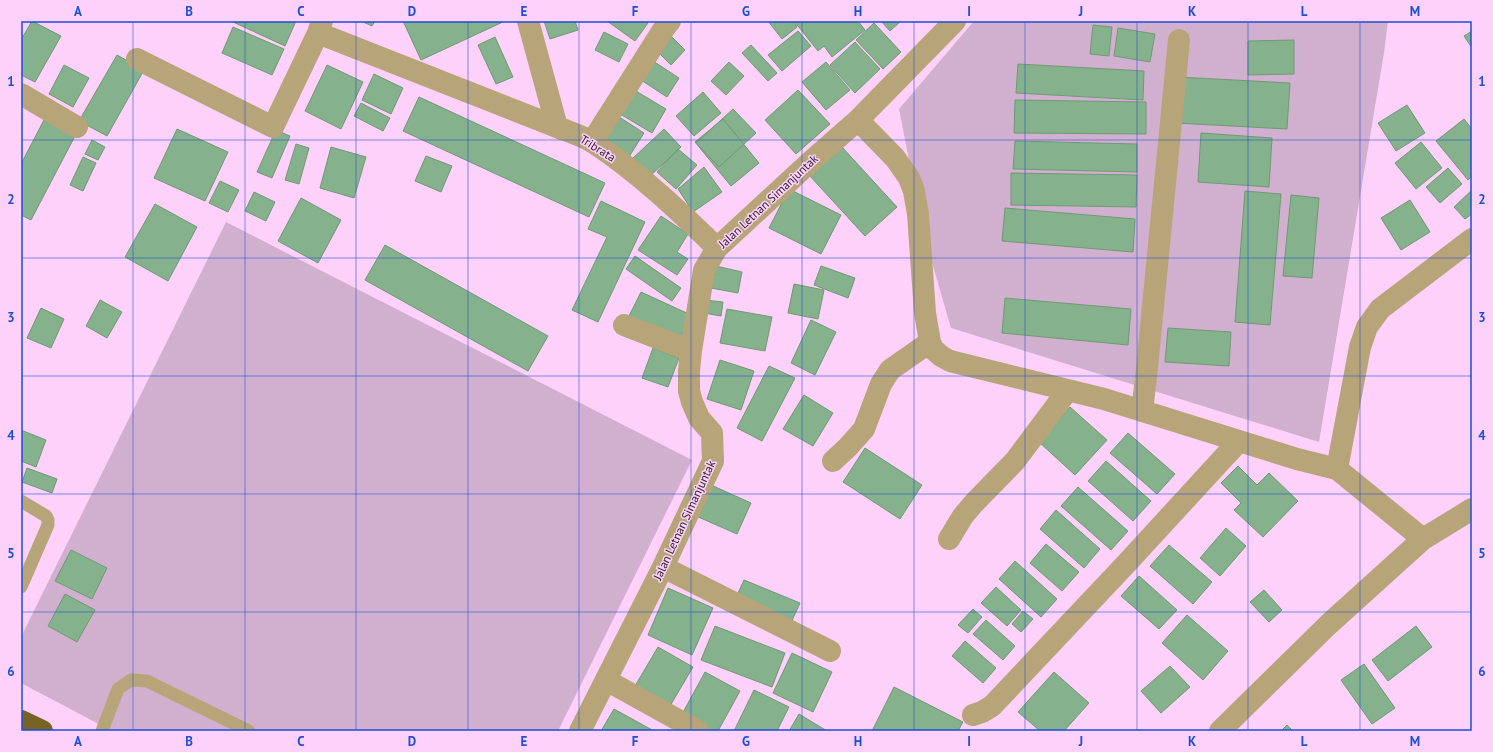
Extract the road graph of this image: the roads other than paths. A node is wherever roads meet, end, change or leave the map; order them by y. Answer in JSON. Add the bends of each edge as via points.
{"nodes":[{"id":1,"x":528,"y":21,"type":"edge"},
{"id":2,"x":670,"y":21,"type":"edge"},
{"id":3,"x":955,"y":21,"type":"edge"},
{"id":4,"x":320,"y":27,"type":"edge"},
{"id":5,"x":1179,"y":40,"type":"dead end"},
{"id":6,"x":137,"y":59,"type":"dead end"},
{"id":7,"x":21,"y":94,"type":"edge"},
{"id":8,"x":858,"y":120,"type":"junction"},
{"id":9,"x":77,"y":127,"type":"dead end"},
{"id":10,"x":557,"y":127,"type":"junction"},
{"id":11,"x":592,"y":142,"type":"junction"},
{"id":12,"x":1472,"y":240,"type":"edge"},
{"id":13,"x":716,"y":248,"type":"junction"},
{"id":14,"x":624,"y":325,"type":"dead end"},
{"id":15,"x":930,"y":342,"type":"junction"},
{"id":16,"x":690,"y":351,"type":"junction"},
{"id":17,"x":1068,"y":390,"type":"junction"},
{"id":18,"x":1142,"y":411,"type":"junction"},
{"id":19,"x":1239,"y":441,"type":"junction"},
{"id":20,"x":833,"y":461,"type":"dead end"},
{"id":21,"x":1337,"y":468,"type":"junction"},
{"id":22,"x":21,"y":501,"type":"edge"},
{"id":23,"x":1472,"y":509,"type":"edge"},
{"id":24,"x":949,"y":539,"type":"dead end"},
{"id":25,"x":1423,"y":539,"type":"junction"},
{"id":26,"x":663,"y":567,"type":"junction"},
{"id":27,"x":21,"y":587,"type":"edge"},
{"id":28,"x":830,"y":651,"type":"dead end"},
{"id":29,"x":606,"y":680,"type":"junction"},
{"id":30,"x":973,"y":715,"type":"dead end"},
{"id":31,"x":21,"y":721,"type":"edge"},
{"id":32,"x":42,"y":731,"type":"edge"},
{"id":33,"x":102,"y":731,"type":"edge"},
{"id":34,"x":249,"y":731,"type":"edge"},
{"id":35,"x":580,"y":731,"type":"edge"},
{"id":36,"x":698,"y":731,"type":"edge"},
{"id":37,"x":1220,"y":731,"type":"edge"}],
"edges":[{"from":1,"to":10,"type":"street"},
{"from":2,"to":11,"type":"street"},
{"from":3,"to":8,"type":"street","name":"Jalan Letnan Simanjuntak"},
{"from":4,"to":6,"type":"street","via":[[273,127]]},
{"from":4,"to":10,"type":"street","name":"Tribrata"},
{"from":5,"to":18,"type":"street"},
{"from":7,"to":9,"type":"street"},
{"from":8,"to":13,"type":"street","name":"Jalan Letnan Simanjuntak"},
{"from":8,"to":15,"type":"street","via":[[895,158],[909,178],[914,191],[918,214],[922,286]]},
{"from":10,"to":11,"type":"street","name":"Tribrata"},
{"from":11,"to":13,"type":"street","name":"Tribrata","via":[[645,181]]},
{"from":12,"to":21,"type":"street","via":[[1380,309],[1367,327],[1360,347]]},
{"from":13,"to":16,"type":"street","name":"Jalan Letnan Simanjuntak","via":[[704,270]]},
{"from":14,"to":16,"type":"street"},
{"from":15,"to":17,"type":"street","via":[[940,356],[950,361]]},
{"from":15,"to":20,"type":"street","via":[[890,370],[881,384],[864,429]]},
{"from":16,"to":26,"type":"street","name":"Jalan Letnan Simanjuntak","via":[[689,391],[699,418],[712,433],[713,461]]},
{"from":17,"to":18,"type":"street"},
{"from":17,"to":24,"type":"street","via":[[1015,461],[963,516]]},
{"from":18,"to":19,"type":"street"},
{"from":19,"to":21,"type":"street"},
{"from":19,"to":30,"type":"street","via":[[992,706]]},
{"from":21,"to":25,"type":"street"},
{"from":22,"to":27,"type":"lane","via":[[46,516],[48,525]]},
{"from":23,"to":25,"type":"street"},
{"from":25,"to":37,"type":"street","via":[[1329,624]]},
{"from":26,"to":28,"type":"street"},
{"from":26,"to":29,"type":"street","name":"Jalan Letnan Simanjuntak"},
{"from":29,"to":35,"type":"street","name":"Jalan Letnan Simanjuntak"},
{"from":29,"to":36,"type":"street"},
{"from":31,"to":32,"type":"highway"},
{"from":33,"to":34,"type":"lane","via":[[118,689],[131,680],[147,681]]}]}
